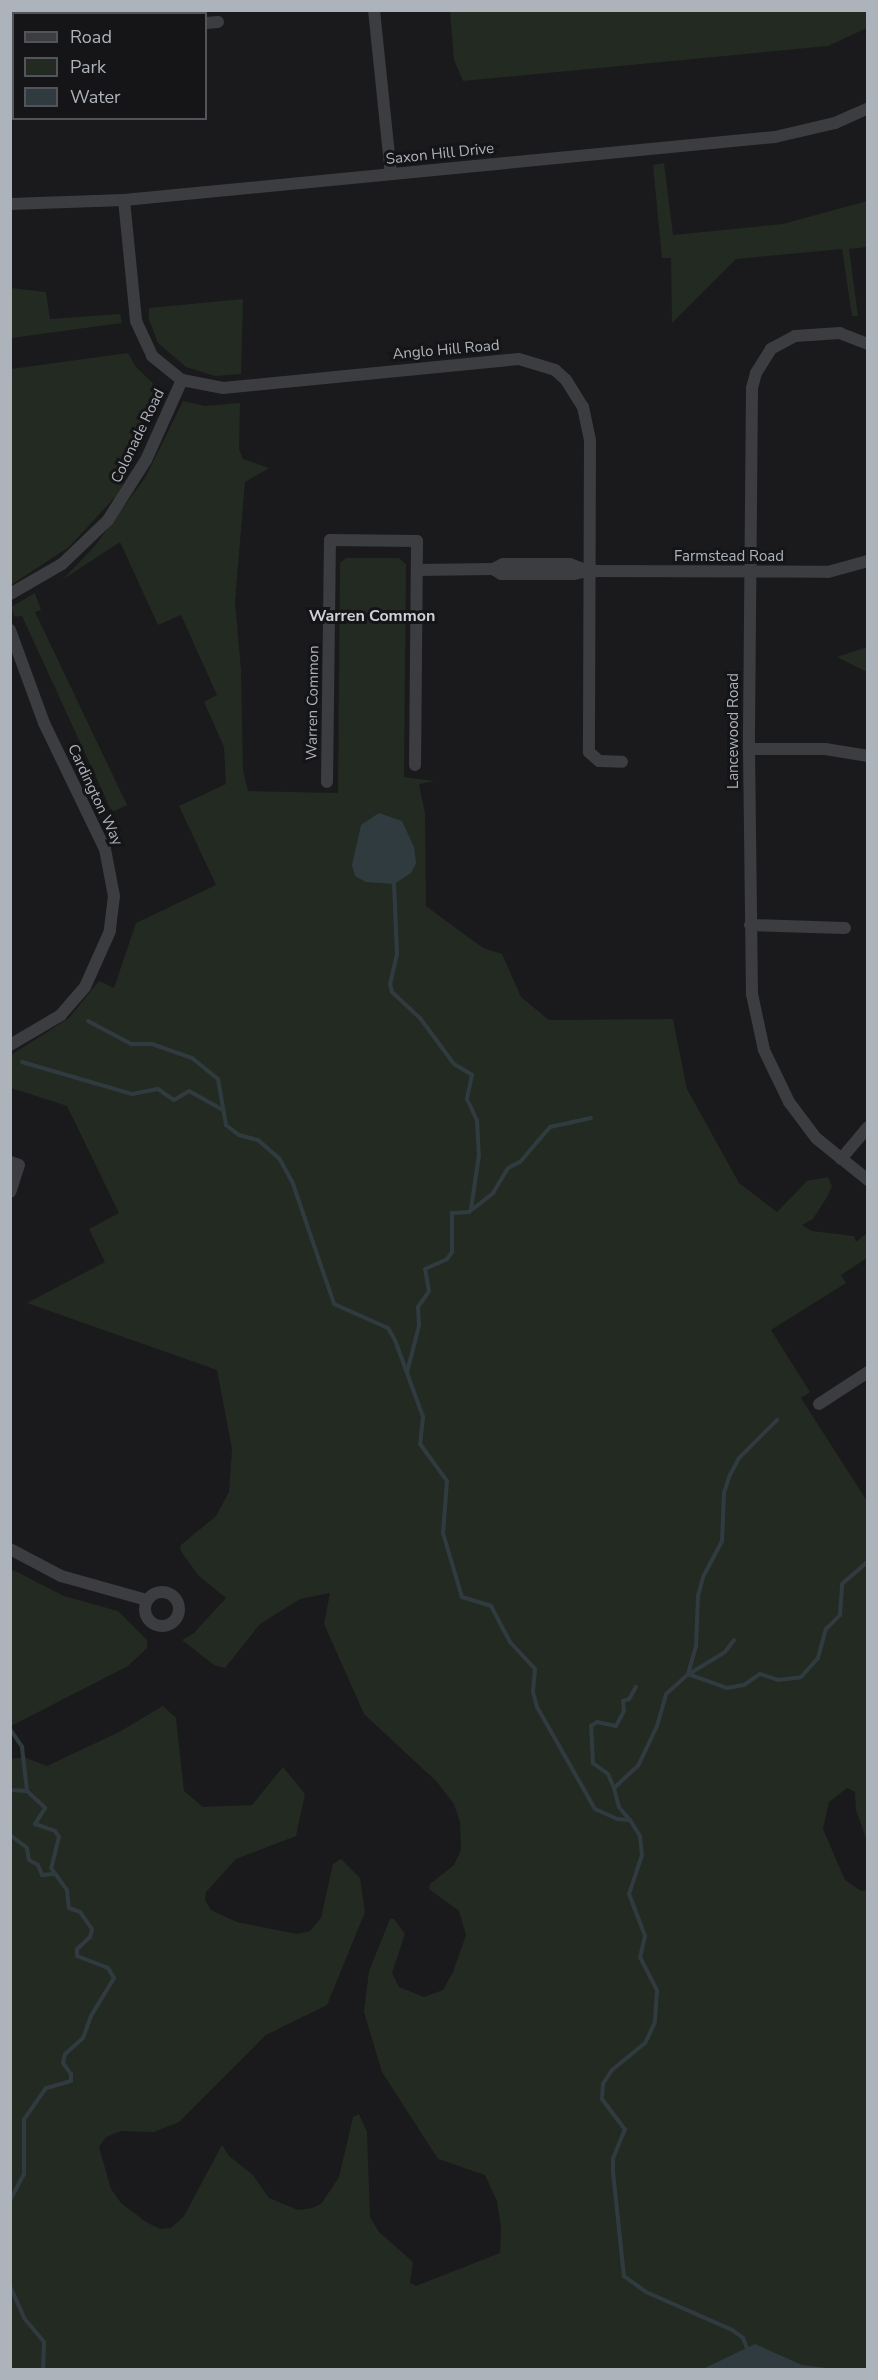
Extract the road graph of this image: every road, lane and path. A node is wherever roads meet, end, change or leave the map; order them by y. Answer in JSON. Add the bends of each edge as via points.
{"nodes":[{"id":1,"x":374,"y":10,"type":"edge"},
{"id":2,"x":867,"y":108,"type":"edge"},
{"id":3,"x":391,"y":174,"type":"junction"},
{"id":4,"x":124,"y":200,"type":"junction"},
{"id":5,"x":10,"y":204,"type":"edge"},
{"id":6,"x":867,"y":344,"type":"edge"},
{"id":7,"x":182,"y":380,"type":"junction"},
{"id":8,"x":867,"y":561,"type":"edge"},
{"id":9,"x":417,"y":570,"type":"junction"},
{"id":10,"x":588,"y":571,"type":"junction"},
{"id":11,"x":750,"y":573,"type":"junction"},
{"id":12,"x":10,"y":594,"type":"edge"},
{"id":13,"x":10,"y":630,"type":"edge"},
{"id":14,"x":749,"y":748,"type":"junction"},
{"id":15,"x":867,"y":756,"type":"edge"},
{"id":16,"x":622,"y":762,"type":"dead end"},
{"id":17,"x":415,"y":765,"type":"dead end"},
{"id":18,"x":327,"y":782,"type":"dead end"},
{"id":19,"x":750,"y":925,"type":"junction"},
{"id":20,"x":844,"y":928,"type":"dead end"},
{"id":21,"x":10,"y":1045,"type":"edge"},
{"id":22,"x":867,"y":1127,"type":"edge"},
{"id":23,"x":841,"y":1159,"type":"junction"},
{"id":24,"x":10,"y":1162,"type":"edge"},
{"id":25,"x":867,"y":1179,"type":"edge"},
{"id":26,"x":10,"y":1192,"type":"edge"},
{"id":27,"x":867,"y":1372,"type":"edge"},
{"id":28,"x":819,"y":1404,"type":"dead end"},
{"id":29,"x":10,"y":1549,"type":"edge"},
{"id":30,"x":147,"y":1600,"type":"dead end"}],
"edges":[{"from":1,"to":3,"type":"street"},
{"from":2,"to":3,"type":"street","name":"Saxon Hill Drive","via":[[835,123],[775,137]]},
{"from":3,"to":4,"type":"street","name":"Saxon Hill Drive"},
{"from":4,"to":5,"type":"street","name":"Saxon Hill Drive"},
{"from":4,"to":7,"type":"street","name":"Anglo Hill Road","via":[[136,321],[152,356]]},
{"from":6,"to":11,"type":"street","name":"Lancewood Road","via":[[840,333],[795,336],[771,349],[762,361],[752,388]]},
{"from":7,"to":10,"type":"street","name":"Anglo Hill Road","via":[[223,388],[496,359],[519,359],[555,370],[576,394],[588,422]]},
{"from":7,"to":12,"type":"street","name":"Colonade Road","via":[[146,460],[108,520],[62,564]]},
{"from":8,"to":11,"type":"street","name":"Farmstead Road","via":[[828,572]]},
{"from":9,"to":10,"type":"street","name":"Farmstead Road","via":[[493,569],[501,574]]},
{"from":9,"to":17,"type":"street","name":"Warren Common"},
{"from":9,"to":18,"type":"street","name":"Warren Common","via":[[417,541],[330,540]]},
{"from":10,"to":11,"type":"street","name":"Farmstead Road"},
{"from":10,"to":16,"type":"street","name":"Anglo Hill Road","via":[[589,752],[599,761]]},
{"from":11,"to":14,"type":"street","name":"Lancewood Road"},
{"from":13,"to":21,"type":"street","name":"Cardington Way","via":[[44,723],[105,849],[114,896],[110,931],[85,987],[61,1015]]},
{"from":14,"to":15,"type":"street","via":[[825,749]]},
{"from":14,"to":19,"type":"street","name":"Lancewood Road"},
{"from":19,"to":20,"type":"street"},
{"from":19,"to":23,"type":"street","name":"Lancewood Road","via":[[752,994],[764,1050],[789,1102],[816,1138]]},
{"from":22,"to":23,"type":"street"},
{"from":23,"to":25,"type":"street","name":"Lancewood Road"},
{"from":24,"to":26,"type":"street","via":[[19,1165]]},
{"from":27,"to":28,"type":"street"},
{"from":29,"to":30,"type":"street","via":[[61,1576]]}]}
